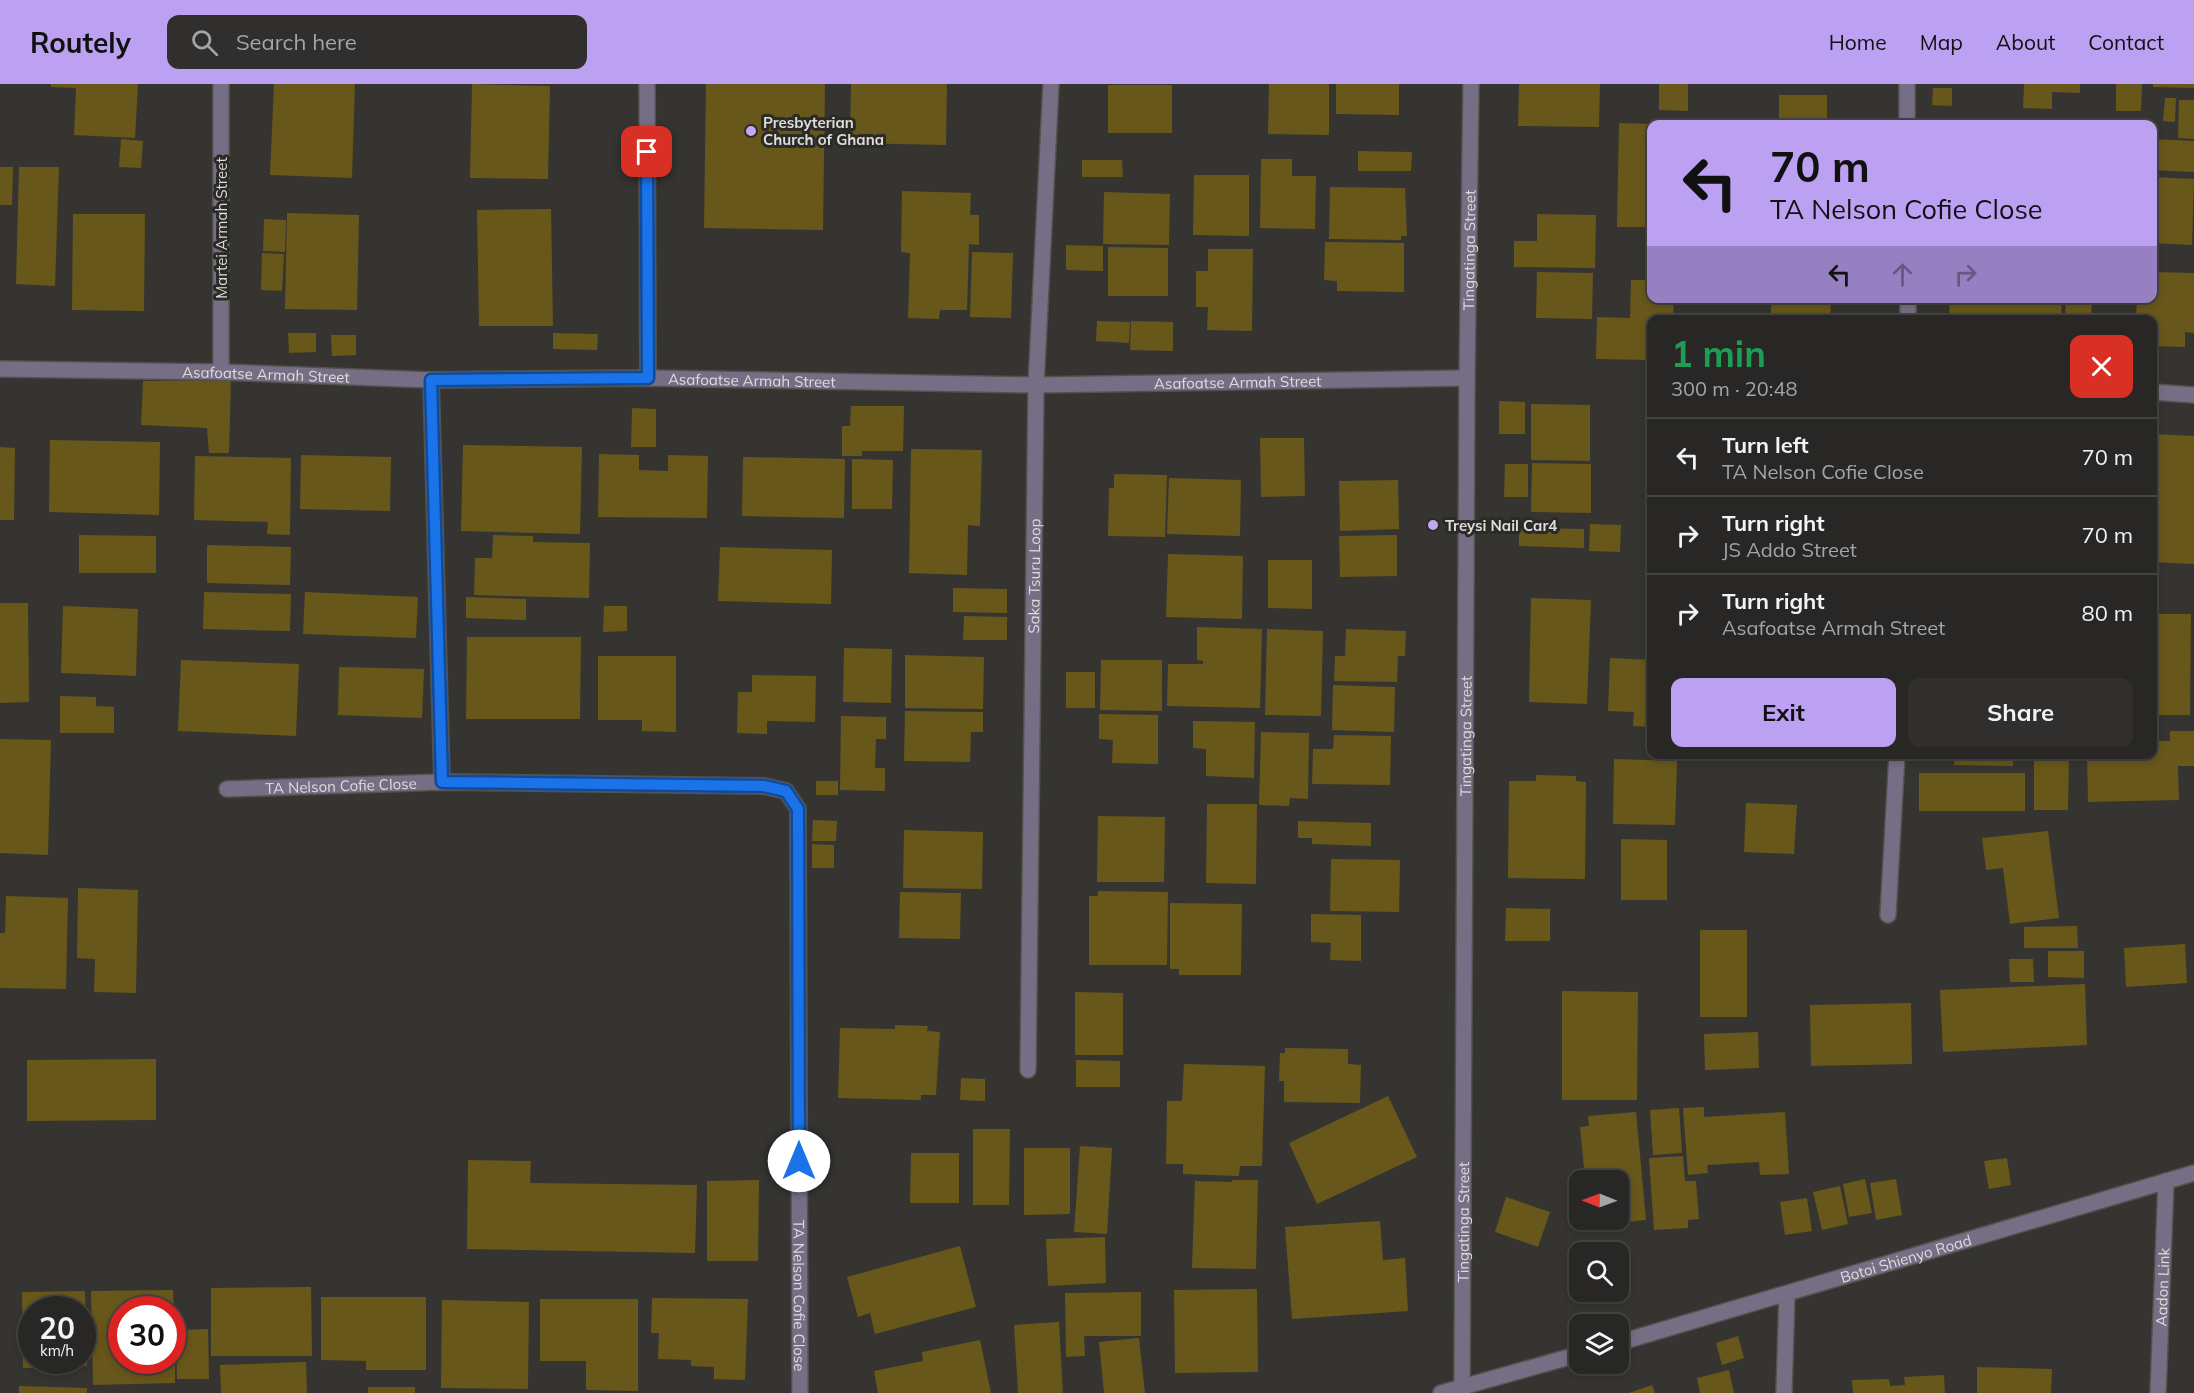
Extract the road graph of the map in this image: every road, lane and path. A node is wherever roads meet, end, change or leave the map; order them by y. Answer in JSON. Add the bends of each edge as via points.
{"nodes":[{"id":1,"x":221,"y":84,"type":"edge"},
{"id":2,"x":647,"y":84,"type":"edge"},
{"id":3,"x":1051,"y":84,"type":"edge"},
{"id":4,"x":1471,"y":84,"type":"edge"},
{"id":5,"x":1907,"y":84,"type":"edge"},
{"id":6,"x":1907,"y":120,"type":"edge"},
{"id":7,"x":0,"y":369,"type":"edge"},
{"id":8,"x":220,"y":372,"type":"junction"},
{"id":9,"x":648,"y":378,"type":"junction"},
{"id":10,"x":1467,"y":378,"type":"junction"},
{"id":11,"x":431,"y":380,"type":"junction"},
{"id":12,"x":1036,"y":385,"type":"junction"},
{"id":13,"x":2157,"y":392,"type":"edge"},
{"id":14,"x":2194,"y":395,"type":"edge"},
{"id":15,"x":1897,"y":759,"type":"edge"},
{"id":16,"x":442,"y":782,"type":"junction"},
{"id":17,"x":227,"y":789,"type":"dead end"},
{"id":18,"x":1888,"y":915,"type":"dead end"},
{"id":19,"x":1028,"y":1070,"type":"dead end"},
{"id":20,"x":2194,"y":1173,"type":"edge"},
{"id":21,"x":2166,"y":1181,"type":"junction"},
{"id":22,"x":1787,"y":1294,"type":"junction"},
{"id":23,"x":1629,"y":1339,"type":"edge"},
{"id":24,"x":1569,"y":1357,"type":"edge"},
{"id":25,"x":1462,"y":1388,"type":"junction"},
{"id":26,"x":800,"y":1393,"type":"edge"},
{"id":27,"x":1441,"y":1393,"type":"edge"},
{"id":28,"x":1784,"y":1393,"type":"edge"},
{"id":29,"x":2158,"y":1393,"type":"edge"}],
"edges":[{"from":1,"to":8,"type":"street","name":"Martei Armah Street"},
{"from":2,"to":9,"type":"street"},
{"from":3,"to":12,"type":"street","name":"Saka Tsuru Loop"},
{"from":4,"to":10,"type":"street","name":"Tingatinga Street"},
{"from":5,"to":6,"type":"street"},
{"from":7,"to":8,"type":"street","name":"Asafoatse Armah Street"},
{"from":8,"to":11,"type":"street","name":"Asafoatse Armah Street"},
{"from":9,"to":11,"type":"street","name":"Asafoatse Armah Street"},
{"from":9,"to":12,"type":"street","name":"Asafoatse Armah Street"},
{"from":10,"to":12,"type":"street","name":"Asafoatse Armah Street"},
{"from":10,"to":25,"type":"street","name":"Tingatinga Street"},
{"from":11,"to":16,"type":"street"},
{"from":12,"to":19,"type":"street","name":"Saka Tsuru Loop"},
{"from":13,"to":14,"type":"street"},
{"from":15,"to":18,"type":"street"},
{"from":16,"to":17,"type":"street","name":"TA Nelson Cofie Close"},
{"from":16,"to":26,"type":"street","name":"TA Nelson Cofie Close","via":[[764,786],[786,791],[798,809]]},
{"from":20,"to":21,"type":"street","name":"Botoi Shienyo Road"},
{"from":21,"to":22,"type":"street","name":"Botoi Shienyo Road"},
{"from":21,"to":29,"type":"street","name":"Aadon Link"},
{"from":22,"to":23,"type":"street","name":"Botoi Shienyo Road"},
{"from":22,"to":28,"type":"street"},
{"from":24,"to":25,"type":"street"},
{"from":25,"to":27,"type":"street"}]}
